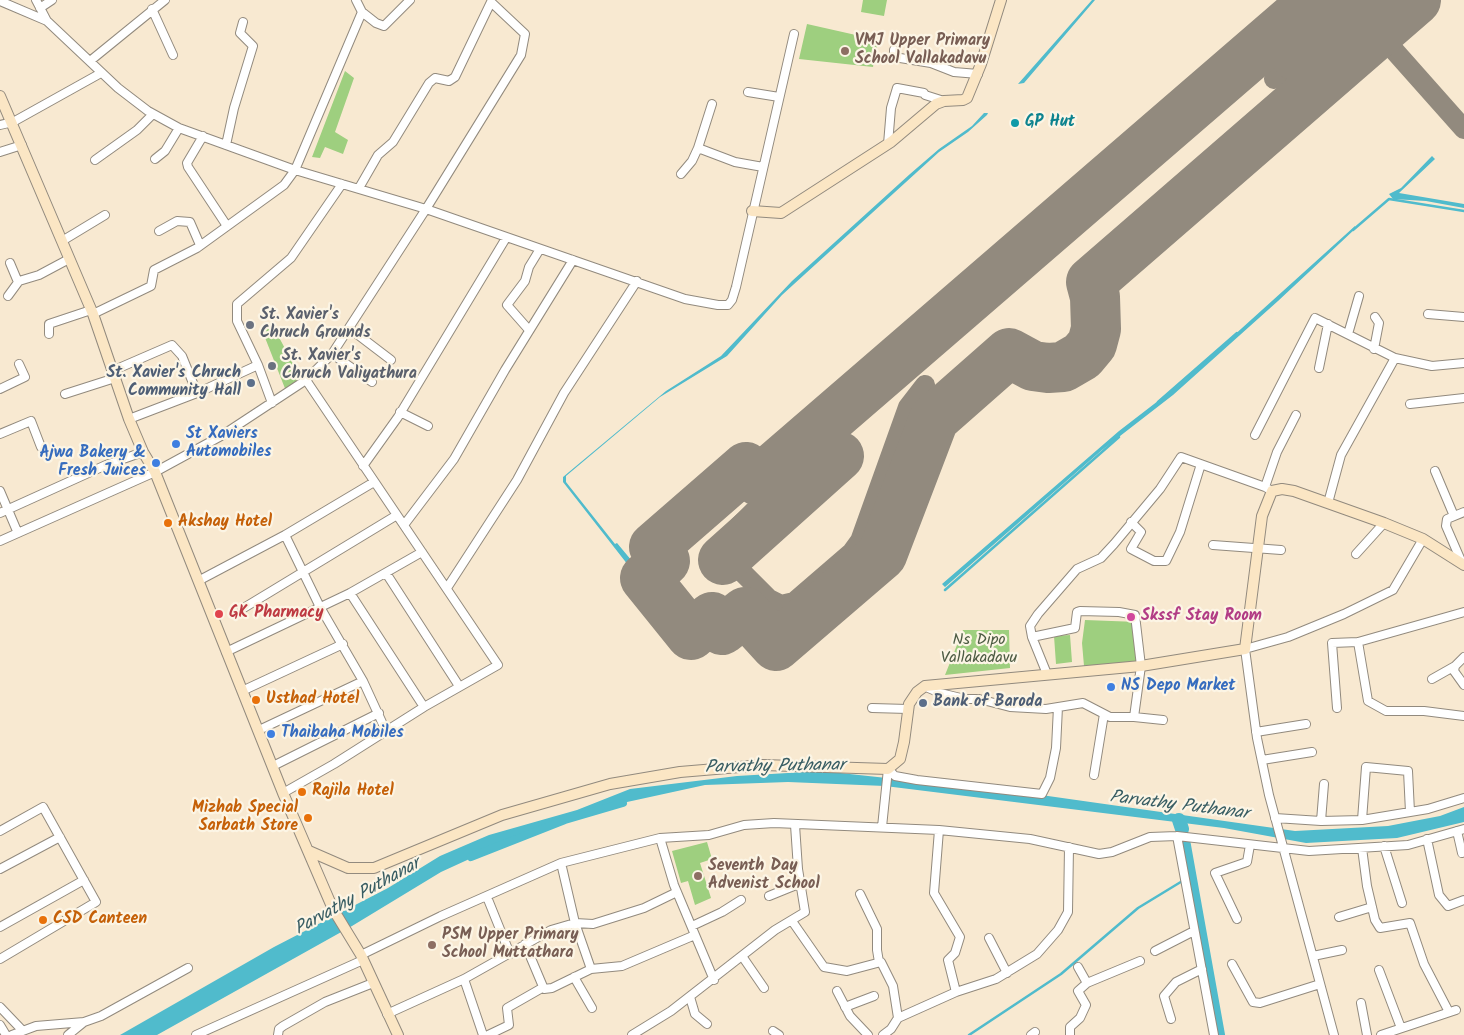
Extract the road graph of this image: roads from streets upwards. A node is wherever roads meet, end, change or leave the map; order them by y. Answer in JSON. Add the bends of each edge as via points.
{"nodes":[{"id":1,"x":36,"y":0,"type":"edge"},
{"id":2,"x":52,"y":0,"type":"edge"},
{"id":3,"x":149,"y":0,"type":"edge"},
{"id":4,"x":165,"y":0,"type":"edge"},
{"id":5,"x":356,"y":0,"type":"edge"},
{"id":6,"x":410,"y":0,"type":"edge"},
{"id":7,"x":1001,"y":0,"type":"edge"},
{"id":8,"x":0,"y":1,"type":"edge"},
{"id":9,"x":490,"y":1,"type":"edge"},
{"id":10,"x":40,"y":8,"type":"junction"},
{"id":11,"x":153,"y":9,"type":"junction"},
{"id":12,"x":362,"y":12,"type":"junction"},
{"id":13,"x":47,"y":21,"type":"junction"},
{"id":14,"x":243,"y":22,"type":"dead end"},
{"id":15,"x":794,"y":34,"type":"dead end"},
{"id":16,"x":894,"y":50,"type":"dead end"},
{"id":17,"x":173,"y":55,"type":"dead end"},
{"id":18,"x":90,"y":61,"type":"junction"},
{"id":19,"x":101,"y":73,"type":"junction"},
{"id":20,"x":978,"y":74,"type":"junction"},
{"id":21,"x":748,"y":92,"type":"dead end"},
{"id":22,"x":0,"y":96,"type":"edge"},
{"id":23,"x":779,"y":97,"type":"junction"},
{"id":24,"x":944,"y":101,"type":"junction"},
{"id":25,"x":712,"y":104,"type":"dead end"},
{"id":26,"x":153,"y":114,"type":"junction"},
{"id":27,"x":13,"y":122,"type":"junction"},
{"id":28,"x":0,"y":125,"type":"edge"},
{"id":29,"x":179,"y":128,"type":"junction"},
{"id":30,"x":203,"y":136,"type":"junction"},
{"id":31,"x":888,"y":144,"type":"junction"},
{"id":32,"x":22,"y":145,"type":"junction"},
{"id":33,"x":226,"y":145,"type":"junction"},
{"id":34,"x":698,"y":148,"type":"junction"},
{"id":35,"x":0,"y":152,"type":"edge"},
{"id":36,"x":155,"y":159,"type":"dead end"},
{"id":37,"x":95,"y":160,"type":"dead end"},
{"id":38,"x":763,"y":166,"type":"junction"},
{"id":39,"x":295,"y":170,"type":"junction"},
{"id":40,"x":681,"y":174,"type":"dead end"},
{"id":41,"x":342,"y":184,"type":"junction"},
{"id":42,"x":359,"y":188,"type":"junction"},
{"id":43,"x":426,"y":209,"type":"junction"},
{"id":44,"x":752,"y":212,"type":"junction"},
{"id":45,"x":105,"y":215,"type":"dead end"},
{"id":46,"x":227,"y":226,"type":"junction"},
{"id":47,"x":159,"y":231,"type":"dead end"},
{"id":48,"x":506,"y":238,"type":"junction"},
{"id":49,"x":62,"y":241,"type":"junction"},
{"id":50,"x":200,"y":246,"type":"junction"},
{"id":51,"x":540,"y":249,"type":"junction"},
{"id":52,"x":69,"y":259,"type":"junction"},
{"id":53,"x":573,"y":260,"type":"junction"},
{"id":54,"x":10,"y":263,"type":"dead end"},
{"id":55,"x":637,"y":281,"type":"junction"},
{"id":56,"x":18,"y":282,"type":"junction"},
{"id":57,"x":8,"y":296,"type":"dead end"},
{"id":58,"x":1359,"y":296,"type":"dead end"},
{"id":59,"x":92,"y":312,"type":"junction"},
{"id":60,"x":1428,"y":314,"type":"dead end"},
{"id":61,"x":1375,"y":317,"type":"dead end"},
{"id":62,"x":1464,"y":317,"type":"edge"},
{"id":63,"x":1328,"y":324,"type":"junction"},
{"id":64,"x":349,"y":328,"type":"junction"},
{"id":65,"x":529,"y":330,"type":"junction"},
{"id":66,"x":49,"y":334,"type":"dead end"},
{"id":67,"x":1348,"y":334,"type":"junction"},
{"id":68,"x":1374,"y":349,"type":"junction"},
{"id":69,"x":332,"y":354,"type":"junction"},
{"id":70,"x":1395,"y":358,"type":"junction"},
{"id":71,"x":391,"y":360,"type":"dead end"},
{"id":72,"x":1464,"y":363,"type":"edge"},
{"id":73,"x":19,"y":364,"type":"dead end"},
{"id":74,"x":258,"y":365,"type":"junction"},
{"id":75,"x":1319,"y":368,"type":"dead end"},
{"id":76,"x":114,"y":375,"type":"junction"},
{"id":77,"x":306,"y":380,"type":"junction"},
{"id":78,"x":372,"y":382,"type":"dead end"},
{"id":79,"x":0,"y":389,"type":"edge"},
{"id":80,"x":197,"y":393,"type":"junction"},
{"id":81,"x":65,"y":394,"type":"dead end"},
{"id":82,"x":1464,"y":398,"type":"edge"},
{"id":83,"x":272,"y":403,"type":"junction"},
{"id":84,"x":1410,"y":404,"type":"dead end"},
{"id":85,"x":400,"y":412,"type":"junction"},
{"id":86,"x":1296,"y":415,"type":"dead end"},
{"id":87,"x":129,"y":419,"type":"junction"},
{"id":88,"x":428,"y":426,"type":"dead end"},
{"id":89,"x":0,"y":434,"type":"edge"},
{"id":90,"x":1255,"y":435,"type":"dead end"},
{"id":91,"x":41,"y":447,"type":"dead end"},
{"id":92,"x":143,"y":452,"type":"junction"},
{"id":93,"x":1201,"y":464,"type":"junction"},
{"id":94,"x":363,"y":466,"type":"junction"},
{"id":95,"x":154,"y":472,"type":"junction"},
{"id":96,"x":1435,"y":472,"type":"dead end"},
{"id":97,"x":374,"y":482,"type":"junction"},
{"id":98,"x":1268,"y":489,"type":"junction"},
{"id":99,"x":0,"y":491,"type":"edge"},
{"id":100,"x":1328,"y":503,"type":"junction"},
{"id":101,"x":9,"y":509,"type":"junction"},
{"id":102,"x":1464,"y":512,"type":"edge"},
{"id":103,"x":0,"y":513,"type":"edge"},
{"id":104,"x":397,"y":515,"type":"junction"},
{"id":105,"x":1454,"y":516,"type":"junction"},
{"id":106,"x":1131,"y":522,"type":"junction"},
{"id":107,"x":1384,"y":523,"type":"junction"},
{"id":108,"x":404,"y":525,"type":"junction"},
{"id":109,"x":17,"y":531,"type":"junction"},
{"id":110,"x":285,"y":535,"type":"junction"},
{"id":111,"x":1423,"y":539,"type":"junction"},
{"id":112,"x":0,"y":541,"type":"edge"},
{"id":113,"x":1213,"y":545,"type":"dead end"},
{"id":114,"x":1258,"y":547,"type":"junction"},
{"id":115,"x":1281,"y":550,"type":"dead end"},
{"id":116,"x":422,"y":552,"type":"junction"},
{"id":117,"x":1356,"y":554,"type":"dead end"},
{"id":118,"x":1463,"y":564,"type":"edge"},
{"id":119,"x":304,"y":571,"type":"junction"},
{"id":120,"x":386,"y":573,"type":"junction"},
{"id":121,"x":198,"y":581,"type":"junction"},
{"id":122,"x":447,"y":588,"type":"junction"},
{"id":123,"x":350,"y":593,"type":"junction"},
{"id":124,"x":320,"y":607,"type":"junction"},
{"id":125,"x":242,"y":609,"type":"dead end"},
{"id":126,"x":1143,"y":612,"type":"dead end"},
{"id":127,"x":1464,"y":612,"type":"edge"},
{"id":128,"x":1135,"y":615,"type":"junction"},
{"id":129,"x":1032,"y":637,"type":"junction"},
{"id":130,"x":1358,"y":642,"type":"junction"},
{"id":131,"x":343,"y":644,"type":"junction"},
{"id":132,"x":1245,"y":649,"type":"junction"},
{"id":133,"x":226,"y":652,"type":"junction"},
{"id":134,"x":1464,"y":658,"type":"edge"},
{"id":135,"x":1141,"y":666,"type":"junction"},
{"id":136,"x":1455,"y":666,"type":"junction"},
{"id":137,"x":1047,"y":674,"type":"junction"},
{"id":138,"x":1432,"y":679,"type":"dead end"},
{"id":139,"x":363,"y":682,"type":"junction"},
{"id":140,"x":1464,"y":685,"type":"edge"},
{"id":141,"x":459,"y":686,"type":"junction"},
{"id":142,"x":925,"y":686,"type":"junction"},
{"id":143,"x":242,"y":691,"type":"junction"},
{"id":144,"x":424,"y":707,"type":"junction"},
{"id":145,"x":1058,"y":707,"type":"junction"},
{"id":146,"x":872,"y":708,"type":"dead end"},
{"id":147,"x":1337,"y":708,"type":"dead end"},
{"id":148,"x":908,"y":709,"type":"junction"},
{"id":149,"x":379,"y":712,"type":"junction"},
{"id":150,"x":1104,"y":714,"type":"junction"},
{"id":151,"x":1464,"y":716,"type":"edge"},
{"id":152,"x":1134,"y":717,"type":"junction"},
{"id":153,"x":1163,"y":720,"type":"dead end"},
{"id":154,"x":1306,"y":724,"type":"dead end"},
{"id":155,"x":260,"y":730,"type":"junction"},
{"id":156,"x":386,"y":732,"type":"junction"},
{"id":157,"x":1256,"y":732,"type":"junction"},
{"id":158,"x":1312,"y":752,"type":"dead end"},
{"id":159,"x":1262,"y":760,"type":"junction"},
{"id":160,"x":273,"y":766,"type":"junction"},
{"id":161,"x":888,"y":769,"type":"junction"},
{"id":162,"x":1094,"y":775,"type":"dead end"},
{"id":163,"x":1324,"y":784,"type":"dead end"},
{"id":164,"x":283,"y":793,"type":"junction"},
{"id":165,"x":1464,"y":798,"type":"edge"},
{"id":166,"x":1410,"y":812,"type":"junction"},
{"id":167,"x":1275,"y":818,"type":"junction"},
{"id":168,"x":1362,"y":820,"type":"junction"},
{"id":169,"x":1321,"y":821,"type":"junction"},
{"id":170,"x":795,"y":825,"type":"junction"},
{"id":171,"x":882,"y":827,"type":"junction"},
{"id":172,"x":938,"y":830,"type":"junction"},
{"id":173,"x":1461,"y":830,"type":"edge"},
{"id":174,"x":0,"y":831,"type":"edge"},
{"id":175,"x":1176,"y":836,"type":"junction"},
{"id":176,"x":60,"y":837,"type":"junction"},
{"id":177,"x":660,"y":838,"type":"junction"},
{"id":178,"x":1427,"y":839,"type":"junction"},
{"id":179,"x":1250,"y":845,"type":"junction"},
{"id":180,"x":1384,"y":846,"type":"junction"},
{"id":181,"x":1069,"y":847,"type":"junction"},
{"id":182,"x":1283,"y":847,"type":"junction"},
{"id":183,"x":1362,"y":848,"type":"junction"},
{"id":184,"x":309,"y":851,"type":"junction"},
{"id":185,"x":1462,"y":853,"type":"dead end"},
{"id":186,"x":561,"y":862,"type":"junction"},
{"id":187,"x":0,"y":869,"type":"edge"},
{"id":188,"x":84,"y":880,"type":"junction"},
{"id":189,"x":801,"y":883,"type":"junction"},
{"id":190,"x":678,"y":892,"type":"junction"},
{"id":191,"x":860,"y":894,"type":"dead end"},
{"id":192,"x":769,"y":896,"type":"dead end"},
{"id":193,"x":487,"y":897,"type":"junction"},
{"id":194,"x":741,"y":900,"type":"dead end"},
{"id":195,"x":1464,"y":900,"type":"edge"},
{"id":196,"x":1402,"y":903,"type":"dead end"},
{"id":197,"x":1372,"y":907,"type":"junction"},
{"id":198,"x":1339,"y":917,"type":"dead end"},
{"id":199,"x":1237,"y":919,"type":"dead end"},
{"id":200,"x":792,"y":921,"type":"junction"},
{"id":201,"x":575,"y":922,"type":"junction"},
{"id":202,"x":692,"y":926,"type":"junction"},
{"id":203,"x":0,"y":927,"type":"edge"},
{"id":204,"x":1194,"y":931,"type":"junction"},
{"id":205,"x":695,"y":935,"type":"junction"},
{"id":206,"x":989,"y":938,"type":"dead end"},
{"id":207,"x":525,"y":944,"type":"junction"},
{"id":208,"x":1342,"y":950,"type":"dead end"},
{"id":209,"x":1155,"y":951,"type":"dead end"},
{"id":210,"x":510,"y":954,"type":"junction"},
{"id":211,"x":742,"y":956,"type":"junction"},
{"id":212,"x":1312,"y":956,"type":"junction"},
{"id":213,"x":362,"y":958,"type":"junction"},
{"id":214,"x":0,"y":959,"type":"edge"},
{"id":215,"x":1140,"y":960,"type":"dead end"},
{"id":216,"x":879,"y":962,"type":"junction"},
{"id":217,"x":1232,"y":964,"type":"dead end"},
{"id":218,"x":1078,"y":967,"type":"dead end"},
{"id":219,"x":188,"y":968,"type":"dead end"},
{"id":220,"x":591,"y":969,"type":"junction"},
{"id":221,"x":1202,"y":969,"type":"junction"},
{"id":222,"x":1379,"y":970,"type":"dead end"},
{"id":223,"x":1007,"y":973,"type":"junction"},
{"id":224,"x":574,"y":977,"type":"junction"},
{"id":225,"x":464,"y":979,"type":"junction"},
{"id":226,"x":714,"y":980,"type":"junction"},
{"id":227,"x":373,"y":983,"type":"junction"},
{"id":228,"x":1086,"y":983,"type":"junction"},
{"id":229,"x":1320,"y":984,"type":"junction"},
{"id":230,"x":542,"y":988,"type":"junction"},
{"id":231,"x":764,"y":988,"type":"dead end"},
{"id":232,"x":837,"y":991,"type":"dead end"},
{"id":233,"x":956,"y":992,"type":"junction"},
{"id":234,"x":874,"y":996,"type":"dead end"},
{"id":235,"x":690,"y":998,"type":"junction"},
{"id":236,"x":1361,"y":1003,"type":"dead end"},
{"id":237,"x":0,"y":1007,"type":"edge"},
{"id":238,"x":845,"y":1007,"type":"junction"},
{"id":239,"x":592,"y":1008,"type":"dead end"},
{"id":240,"x":387,"y":1014,"type":"junction"},
{"id":241,"x":898,"y":1018,"type":"junction"},
{"id":242,"x":1171,"y":1019,"type":"dead end"},
{"id":243,"x":84,"y":1022,"type":"junction"},
{"id":244,"x":707,"y":1024,"type":"dead end"},
{"id":245,"x":0,"y":1025,"type":"edge"},
{"id":246,"x":1401,"y":1028,"type":"junction"},
{"id":247,"x":22,"y":1030,"type":"junction"},
{"id":248,"x":893,"y":1032,"type":"edge"},
{"id":249,"x":1392,"y":1033,"type":"edge"},
{"id":250,"x":394,"y":1034,"type":"edge"},
{"id":251,"x":6,"y":1035,"type":"edge"},
{"id":252,"x":12,"y":1035,"type":"edge"},
{"id":253,"x":68,"y":1035,"type":"edge"},
{"id":254,"x":196,"y":1035,"type":"edge"},
{"id":255,"x":278,"y":1035,"type":"edge"},
{"id":256,"x":483,"y":1035,"type":"edge"},
{"id":257,"x":488,"y":1035,"type":"edge"},
{"id":258,"x":632,"y":1035,"type":"edge"},
{"id":259,"x":868,"y":1035,"type":"edge"},
{"id":260,"x":883,"y":1035,"type":"edge"},
{"id":261,"x":1070,"y":1035,"type":"edge"},
{"id":262,"x":1214,"y":1035,"type":"edge"},
{"id":263,"x":1334,"y":1035,"type":"edge"},
{"id":264,"x":1367,"y":1035,"type":"edge"},
{"id":265,"x":1380,"y":1035,"type":"edge"}],
"edges":[{"from":1,"to":10,"type":"street"},
{"from":2,"to":10,"type":"street"},
{"from":3,"to":11,"type":"street"},
{"from":4,"to":11,"type":"street"},
{"from":5,"to":12,"type":"street"},
{"from":6,"to":12,"type":"street","via":[[384,26]]},
{"from":7,"to":20,"type":"street"},
{"from":8,"to":13,"type":"street"},
{"from":9,"to":42,"type":"street","via":[[455,77],[449,81],[435,78],[429,83],[393,142],[378,155]]},
{"from":9,"to":43,"type":"street","via":[[522,30],[524,46]]},
{"from":10,"to":13,"type":"street"},
{"from":11,"to":17,"type":"street"},
{"from":11,"to":18,"type":"street"},
{"from":12,"to":39,"type":"street"},
{"from":13,"to":18,"type":"street"},
{"from":14,"to":33,"type":"street","via":[[240,33],[253,46]]},
{"from":15,"to":23,"type":"street"},
{"from":16,"to":20,"type":"street","via":[[894,57],[931,63],[954,72]]},
{"from":18,"to":19,"type":"street"},
{"from":19,"to":26,"type":"street"},
{"from":19,"to":27,"type":"street"},
{"from":20,"to":24,"type":"street","via":[[968,98]]},
{"from":21,"to":23,"type":"street"},
{"from":22,"to":27,"type":"street"},
{"from":23,"to":38,"type":"street"},
{"from":24,"to":31,"type":"street"},
{"from":24,"to":31,"type":"street","via":[[897,88],[891,108]]},
{"from":25,"to":34,"type":"street"},
{"from":26,"to":29,"type":"street"},
{"from":26,"to":37,"type":"street","via":[[137,130]]},
{"from":27,"to":28,"type":"street"},
{"from":27,"to":32,"type":"street"},
{"from":29,"to":30,"type":"street"},
{"from":29,"to":36,"type":"street","via":[[165,151]]},
{"from":30,"to":33,"type":"street"},
{"from":30,"to":46,"type":"street","via":[[187,163],[188,168]]},
{"from":31,"to":44,"type":"street","via":[[781,213]]},
{"from":32,"to":35,"type":"street"},
{"from":32,"to":49,"type":"street"},
{"from":33,"to":39,"type":"street"},
{"from":34,"to":38,"type":"street","via":[[735,162]]},
{"from":34,"to":40,"type":"street"},
{"from":38,"to":44,"type":"street"},
{"from":39,"to":41,"type":"street"},
{"from":39,"to":46,"type":"street","via":[[284,185]]},
{"from":41,"to":42,"type":"street"},
{"from":41,"to":74,"type":"street","via":[[291,258],[237,304],[236,321]]},
{"from":42,"to":43,"type":"street"},
{"from":43,"to":48,"type":"street"},
{"from":43,"to":64,"type":"street"},
{"from":44,"to":55,"type":"street","via":[[736,287],[728,305],[685,299]]},
{"from":45,"to":49,"type":"street"},
{"from":46,"to":50,"type":"street"},
{"from":47,"to":50,"type":"street","via":[[178,222],[190,222]]},
{"from":48,"to":51,"type":"street"},
{"from":48,"to":85,"type":"street"},
{"from":49,"to":52,"type":"street"},
{"from":50,"to":59,"type":"street","via":[[154,270],[151,286]]},
{"from":51,"to":53,"type":"street"},
{"from":51,"to":65,"type":"street","via":[[525,281],[507,305]]},
{"from":52,"to":56,"type":"street"},
{"from":52,"to":59,"type":"street"},
{"from":53,"to":55,"type":"street"},
{"from":53,"to":65,"type":"street"},
{"from":54,"to":56,"type":"street"},
{"from":55,"to":122,"type":"street","via":[[564,393],[518,480]]},
{"from":56,"to":57,"type":"street"},
{"from":58,"to":67,"type":"street"},
{"from":59,"to":66,"type":"street","via":[[49,324]]},
{"from":59,"to":76,"type":"street"},
{"from":60,"to":62,"type":"street"},
{"from":61,"to":68,"type":"street","via":[[1379,323]]},
{"from":63,"to":67,"type":"street"},
{"from":63,"to":75,"type":"street"},
{"from":63,"to":90,"type":"street","via":[[1315,318]]},
{"from":64,"to":69,"type":"street"},
{"from":64,"to":71,"type":"street"},
{"from":65,"to":108,"type":"street","via":[[454,460]]},
{"from":67,"to":68,"type":"street"},
{"from":68,"to":70,"type":"street"},
{"from":69,"to":77,"type":"street"},
{"from":69,"to":78,"type":"street"},
{"from":70,"to":72,"type":"street","via":[[1432,366]]},
{"from":70,"to":100,"type":"street","via":[[1341,456]]},
{"from":73,"to":79,"type":"street","via":[[24,378]]},
{"from":74,"to":80,"type":"street"},
{"from":74,"to":83,"type":"street"},
{"from":76,"to":80,"type":"street","via":[[172,345],[182,356]]},
{"from":76,"to":81,"type":"street"},
{"from":76,"to":87,"type":"street"},
{"from":77,"to":83,"type":"street"},
{"from":77,"to":94,"type":"street"},
{"from":80,"to":87,"type":"street"},
{"from":82,"to":84,"type":"street"},
{"from":83,"to":95,"type":"street","via":[[221,436]]},
{"from":85,"to":88,"type":"street"},
{"from":85,"to":94,"type":"street"},
{"from":86,"to":98,"type":"street","via":[[1277,452]]},
{"from":87,"to":92,"type":"street"},
{"from":89,"to":91,"type":"street","via":[[32,421]]},
{"from":92,"to":95,"type":"street"},
{"from":92,"to":101,"type":"street"},
{"from":93,"to":98,"type":"street"},
{"from":93,"to":106,"type":"street","via":[[1181,457],[1160,490]]},
{"from":93,"to":106,"type":"street","via":[[1180,532],[1166,561],[1154,560],[1131,549],[1141,532]]},
{"from":94,"to":97,"type":"street"},
{"from":95,"to":109,"type":"street"},
{"from":95,"to":121,"type":"street"},
{"from":96,"to":105,"type":"street"},
{"from":97,"to":104,"type":"street"},
{"from":97,"to":110,"type":"street"},
{"from":98,"to":100,"type":"street","via":[[1294,490]]},
{"from":98,"to":114,"type":"street"},
{"from":99,"to":101,"type":"street"},
{"from":100,"to":107,"type":"street"},
{"from":101,"to":103,"type":"street"},
{"from":101,"to":109,"type":"street"},
{"from":102,"to":105,"type":"street"},
{"from":104,"to":108,"type":"street"},
{"from":104,"to":119,"type":"street"},
{"from":105,"to":118,"type":"street","via":[[1447,518],[1446,526]]},
{"from":106,"to":129,"type":"street","via":[[1101,558],[1077,569],[1048,600],[1030,626]]},
{"from":107,"to":111,"type":"street"},
{"from":107,"to":117,"type":"street"},
{"from":108,"to":116,"type":"street"},
{"from":109,"to":112,"type":"street"},
{"from":110,"to":119,"type":"street"},
{"from":110,"to":121,"type":"street"},
{"from":111,"to":118,"type":"street"},
{"from":111,"to":132,"type":"street","via":[[1393,590],[1328,621]]},
{"from":113,"to":114,"type":"street"},
{"from":114,"to":115,"type":"street"},
{"from":114,"to":132,"type":"street"},
{"from":116,"to":120,"type":"street"},
{"from":116,"to":122,"type":"street"},
{"from":119,"to":124,"type":"street"},
{"from":119,"to":125,"type":"street"},
{"from":120,"to":123,"type":"street"},
{"from":120,"to":141,"type":"street"},
{"from":121,"to":133,"type":"street"},
{"from":122,"to":141,"type":"street","via":[[498,665]]},
{"from":123,"to":124,"type":"street"},
{"from":123,"to":144,"type":"street"},
{"from":124,"to":131,"type":"street"},
{"from":124,"to":133,"type":"street"},
{"from":126,"to":128,"type":"street","via":[[1140,616]]},
{"from":127,"to":130,"type":"street"},
{"from":128,"to":129,"type":"street","via":[[1080,610],[1074,628]]},
{"from":128,"to":135,"type":"street"},
{"from":129,"to":137,"type":"street"},
{"from":130,"to":147,"type":"street","via":[[1332,643]]},
{"from":130,"to":151,"type":"street","via":[[1368,702],[1386,711]]},
{"from":131,"to":139,"type":"street"},
{"from":131,"to":143,"type":"street"},
{"from":132,"to":135,"type":"street"},
{"from":132,"to":157,"type":"street"},
{"from":133,"to":143,"type":"street"},
{"from":134,"to":136,"type":"street"},
{"from":135,"to":137,"type":"street"},
{"from":135,"to":152,"type":"street"},
{"from":136,"to":138,"type":"street"},
{"from":136,"to":140,"type":"street","via":[[1454,671]]},
{"from":137,"to":142,"type":"street"},
{"from":139,"to":149,"type":"street"},
{"from":139,"to":155,"type":"street"},
{"from":141,"to":144,"type":"street"},
{"from":142,"to":145,"type":"street","via":[[948,695],[1010,707]]},
{"from":142,"to":148,"type":"street","via":[[917,692]]},
{"from":143,"to":155,"type":"street"},
{"from":144,"to":156,"type":"street"},
{"from":145,"to":150,"type":"street","via":[[1083,703]]},
{"from":145,"to":161,"type":"street","via":[[1056,748],[1050,778],[1042,794],[910,779],[895,776]]},
{"from":146,"to":148,"type":"street"},
{"from":148,"to":161,"type":"street","via":[[900,759]]},
{"from":149,"to":156,"type":"street"},
{"from":149,"to":160,"type":"street"},
{"from":150,"to":152,"type":"street"},
{"from":150,"to":162,"type":"street"},
{"from":152,"to":153,"type":"street"},
{"from":154,"to":157,"type":"street"},
{"from":155,"to":160,"type":"street"},
{"from":156,"to":164,"type":"street"},
{"from":157,"to":159,"type":"street"},
{"from":158,"to":159,"type":"street"},
{"from":159,"to":167,"type":"street"},
{"from":160,"to":164,"type":"street"},
{"from":161,"to":171,"type":"street"},
{"from":161,"to":184,"type":"street","via":[[763,766],[680,772],[610,784],[502,815],[374,868],[348,868]]},
{"from":163,"to":169,"type":"street"},
{"from":164,"to":184,"type":"street"},
{"from":165,"to":166,"type":"street"},
{"from":166,"to":168,"type":"street"},
{"from":166,"to":168,"type":"street","via":[[1408,771],[1366,767]]},
{"from":167,"to":169,"type":"street"},
{"from":167,"to":182,"type":"street"},
{"from":168,"to":169,"type":"street"},
{"from":170,"to":171,"type":"street"},
{"from":170,"to":177,"type":"street","via":[[744,825],[709,835]]},
{"from":170,"to":189,"type":"street"},
{"from":171,"to":172,"type":"street"},
{"from":172,"to":181,"type":"street","via":[[1030,839]]},
{"from":172,"to":233,"type":"street","via":[[934,893],[960,937],[955,953],[948,960]]},
{"from":173,"to":178,"type":"street"},
{"from":173,"to":185,"type":"street"},
{"from":174,"to":176,"type":"street","via":[[43,807]]},
{"from":175,"to":179,"type":"street"},
{"from":175,"to":181,"type":"street","via":[[1150,837],[1099,854]]},
{"from":175,"to":204,"type":"street"},
{"from":176,"to":187,"type":"street"},
{"from":176,"to":188,"type":"street"},
{"from":177,"to":186,"type":"street"},
{"from":177,"to":190,"type":"street"},
{"from":178,"to":180,"type":"street"},
{"from":178,"to":195,"type":"street","via":[[1439,895],[1448,906]]},
{"from":179,"to":182,"type":"street"},
{"from":179,"to":199,"type":"street","via":[[1247,862],[1215,872]]},
{"from":180,"to":183,"type":"street"},
{"from":180,"to":196,"type":"street"},
{"from":181,"to":223,"type":"street","via":[[1068,912],[1058,930],[1037,954]]},
{"from":182,"to":183,"type":"street","via":[[1309,852]]},
{"from":182,"to":212,"type":"street"},
{"from":183,"to":197,"type":"street"},
{"from":184,"to":213,"type":"street","via":[[333,909]]},
{"from":186,"to":193,"type":"street"},
{"from":186,"to":201,"type":"street"},
{"from":188,"to":203,"type":"street"},
{"from":188,"to":214,"type":"street","via":[[96,902]]},
{"from":189,"to":192,"type":"street"},
{"from":189,"to":200,"type":"street","via":[[805,912]]},
{"from":190,"to":201,"type":"street","via":[[644,908],[593,924]]},
{"from":190,"to":202,"type":"street"},
{"from":191,"to":216,"type":"street","via":[[877,929]]},
{"from":193,"to":210,"type":"street"},
{"from":193,"to":213,"type":"street","via":[[441,916]]},
{"from":194,"to":202,"type":"street"},
{"from":197,"to":198,"type":"street"},
{"from":197,"to":246,"type":"street","via":[[1380,928],[1410,923],[1424,964],[1452,1011]]},
{"from":200,"to":211,"type":"street"},
{"from":200,"to":216,"type":"street","via":[[824,966],[847,971]]},
{"from":201,"to":207,"type":"street"},
{"from":201,"to":220,"type":"street"},
{"from":202,"to":205,"type":"street"},
{"from":204,"to":209,"type":"street"},
{"from":204,"to":221,"type":"street"},
{"from":205,"to":220,"type":"street","via":[[622,966]]},
{"from":205,"to":226,"type":"street"},
{"from":206,"to":223,"type":"street"},
{"from":207,"to":210,"type":"street"},
{"from":207,"to":230,"type":"street"},
{"from":208,"to":212,"type":"street"},
{"from":210,"to":225,"type":"street"},
{"from":211,"to":226,"type":"street"},
{"from":211,"to":231,"type":"street"},
{"from":212,"to":229,"type":"street"},
{"from":213,"to":227,"type":"street"},
{"from":213,"to":254,"type":"street"},
{"from":215,"to":228,"type":"street"},
{"from":216,"to":241,"type":"street","via":[[893,986]]},
{"from":217,"to":229,"type":"street","via":[[1253,1002],[1260,1003]]},
{"from":218,"to":228,"type":"street"},
{"from":219,"to":243,"type":"street","via":[[101,1016]]},
{"from":220,"to":224,"type":"street"},
{"from":221,"to":242,"type":"street","via":[[1176,982],[1164,996]]},
{"from":221,"to":262,"type":"street"},
{"from":222,"to":246,"type":"street"},
{"from":223,"to":233,"type":"street"},
{"from":224,"to":230,"type":"street","via":[[552,988]]},
{"from":224,"to":239,"type":"street"},
{"from":225,"to":240,"type":"street"},
{"from":225,"to":256,"type":"street"},
{"from":226,"to":235,"type":"street"},
{"from":227,"to":240,"type":"street"},
{"from":227,"to":255,"type":"street","via":[[325,1002],[282,1026]]},
{"from":228,"to":261,"type":"street","via":[[1078,991],[1086,1005],[1080,1018],[1070,1027]]},
{"from":229,"to":263,"type":"street"},
{"from":230,"to":257,"type":"street","via":[[508,1008],[510,1025]]},
{"from":232,"to":238,"type":"street"},
{"from":233,"to":241,"type":"street"},
{"from":234,"to":238,"type":"street"},
{"from":235,"to":244,"type":"street","via":[[695,1014]]},
{"from":235,"to":258,"type":"street"},
{"from":236,"to":264,"type":"street"},
{"from":237,"to":247,"type":"street"},
{"from":238,"to":259,"type":"street"},
{"from":240,"to":250,"type":"street"},
{"from":241,"to":248,"type":"street"},
{"from":243,"to":247,"type":"street"},
{"from":243,"to":253,"type":"street"},
{"from":245,"to":251,"type":"street"},
{"from":246,"to":249,"type":"street"},
{"from":247,"to":252,"type":"street"},
{"from":248,"to":260,"type":"street"},
{"from":249,"to":265,"type":"street"}]}
